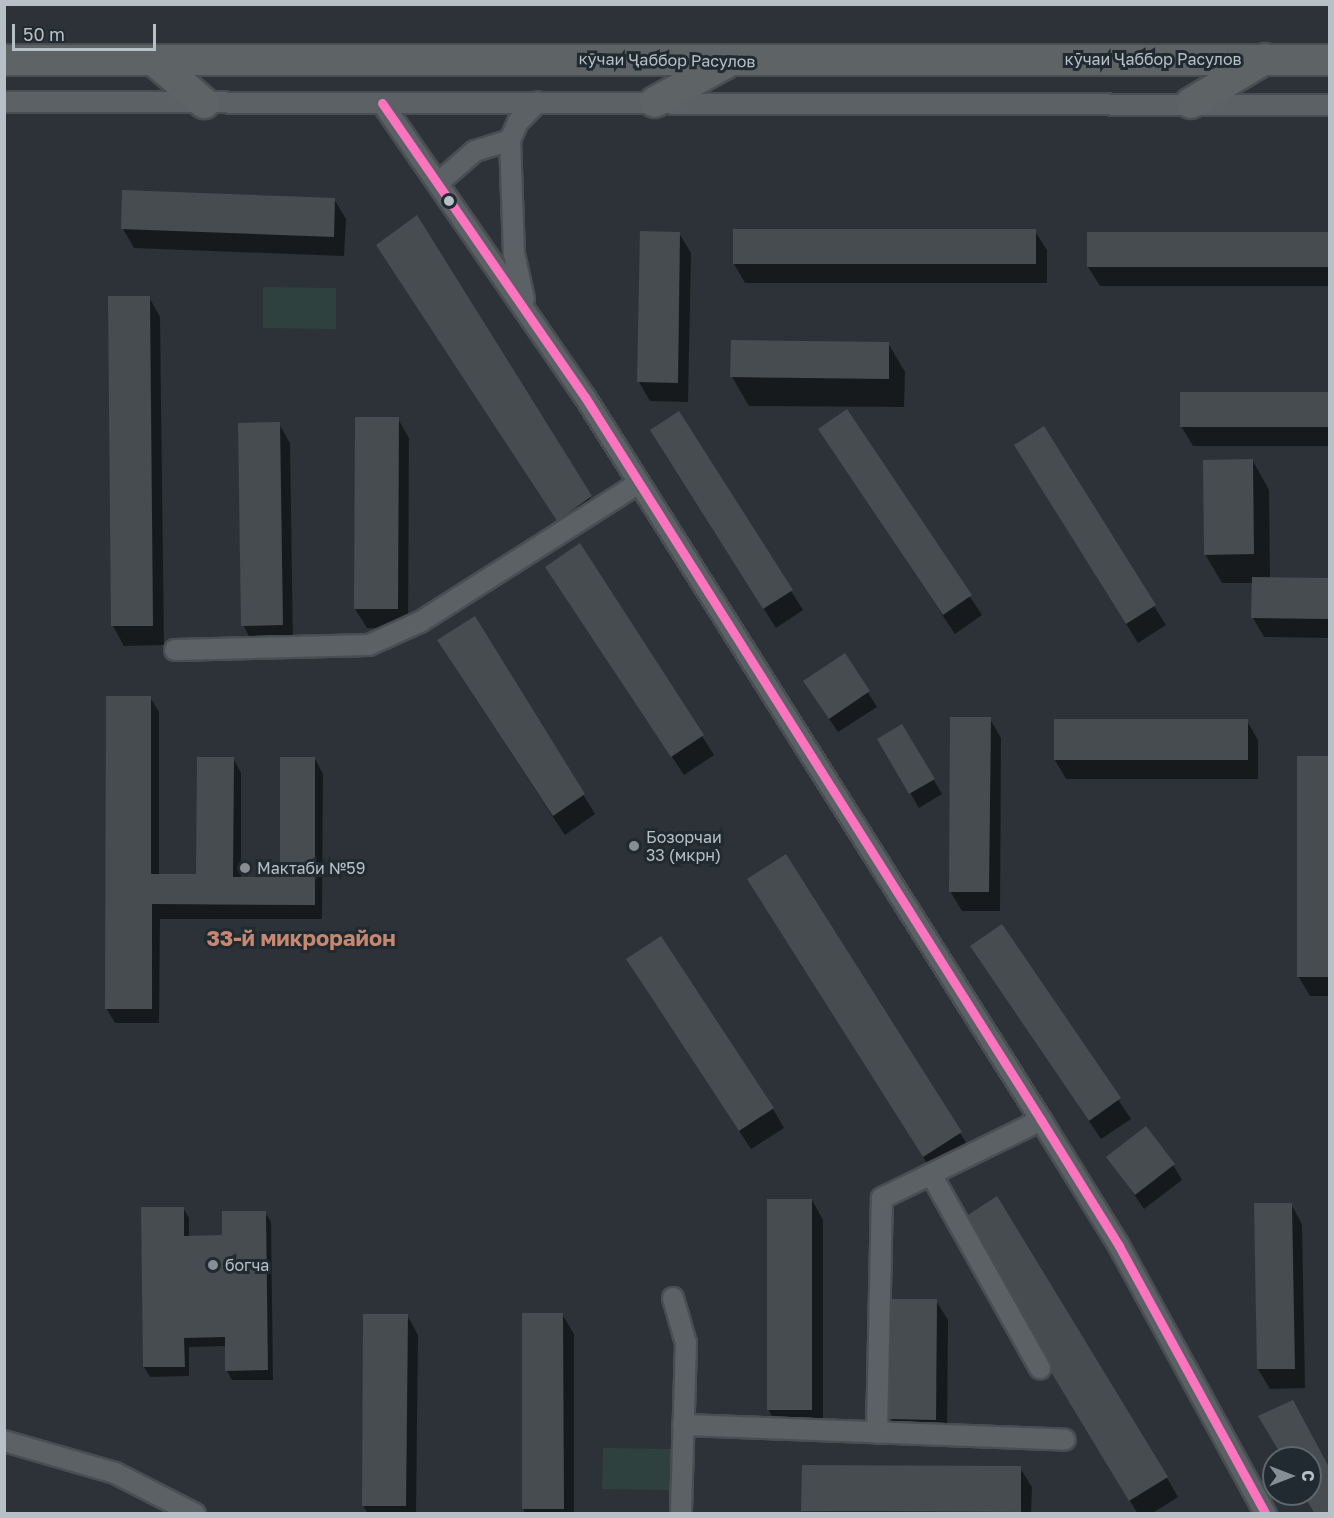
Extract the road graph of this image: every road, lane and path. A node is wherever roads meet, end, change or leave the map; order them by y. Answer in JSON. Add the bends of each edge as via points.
{"nodes":[{"id":1,"x":1265,"y":59,"type":"junction"},
{"id":2,"x":4,"y":60,"type":"edge"},
{"id":3,"x":1329,"y":60,"type":"edge"},
{"id":4,"x":728,"y":62,"type":"junction"},
{"id":5,"x":157,"y":63,"type":"junction"},
{"id":6,"x":4,"y":102,"type":"edge"},
{"id":7,"x":538,"y":102,"type":"junction"},
{"id":8,"x":655,"y":102,"type":"junction"},
{"id":9,"x":204,"y":103,"type":"junction"},
{"id":10,"x":382,"y":103,"type":"junction"},
{"id":11,"x":1191,"y":103,"type":"junction"},
{"id":12,"x":1329,"y":105,"type":"edge"},
{"id":13,"x":510,"y":140,"type":"junction"},
{"id":14,"x":438,"y":183,"type":"junction"},
{"id":15,"x":526,"y":308,"type":"junction"},
{"id":16,"x":639,"y":483,"type":"junction"},
{"id":17,"x":175,"y":650,"type":"dead end"},
{"id":18,"x":1041,"y":1120,"type":"junction"},
{"id":19,"x":931,"y":1174,"type":"junction"},
{"id":20,"x":673,"y":1298,"type":"dead end"},
{"id":21,"x":1040,"y":1368,"type":"dead end"},
{"id":22,"x":683,"y":1425,"type":"junction"},
{"id":23,"x":877,"y":1433,"type":"junction"},
{"id":24,"x":1065,"y":1440,"type":"dead end"},
{"id":25,"x":4,"y":1441,"type":"edge"},
{"id":26,"x":195,"y":1514,"type":"edge"},
{"id":27,"x":681,"y":1514,"type":"edge"},
{"id":28,"x":1266,"y":1514,"type":"edge"}],
"edges":[{"from":1,"to":3,"type":"main road","name":"кӯчаи Ҷаббор Расулов"},
{"from":1,"to":4,"type":"main road","name":"кӯчаи Ҷаббор Расулов"},
{"from":1,"to":11,"type":"main road"},
{"from":2,"to":5,"type":"main road","name":"кӯчаи Ҷаббор Расулов"},
{"from":4,"to":5,"type":"main road","name":"кӯчаи Ҷаббор Расулов","via":[[294,59]]},
{"from":4,"to":8,"type":"main road"},
{"from":5,"to":9,"type":"main road"},
{"from":6,"to":9,"type":"street"},
{"from":7,"to":8,"type":"street"},
{"from":7,"to":10,"type":"street"},
{"from":7,"to":13,"type":"street","via":[[518,122]]},
{"from":8,"to":11,"type":"street"},
{"from":9,"to":10,"type":"street"},
{"from":10,"to":14,"type":"street"},
{"from":11,"to":12,"type":"street"},
{"from":13,"to":14,"type":"street","via":[[475,151]]},
{"from":13,"to":15,"type":"street","via":[[514,254]]},
{"from":14,"to":15,"type":"street"},
{"from":15,"to":16,"type":"street"},
{"from":16,"to":17,"type":"street","via":[[420,622],[369,645]]},
{"from":16,"to":18,"type":"street"},
{"from":18,"to":19,"type":"street"},
{"from":18,"to":28,"type":"street","via":[[1119,1246]]},
{"from":19,"to":21,"type":"street"},
{"from":19,"to":23,"type":"street","via":[[882,1198]]},
{"from":20,"to":22,"type":"street","via":[[686,1343]]},
{"from":22,"to":23,"type":"street"},
{"from":22,"to":27,"type":"street"},
{"from":23,"to":24,"type":"street"},
{"from":25,"to":26,"type":"street","via":[[115,1473]]}]}
